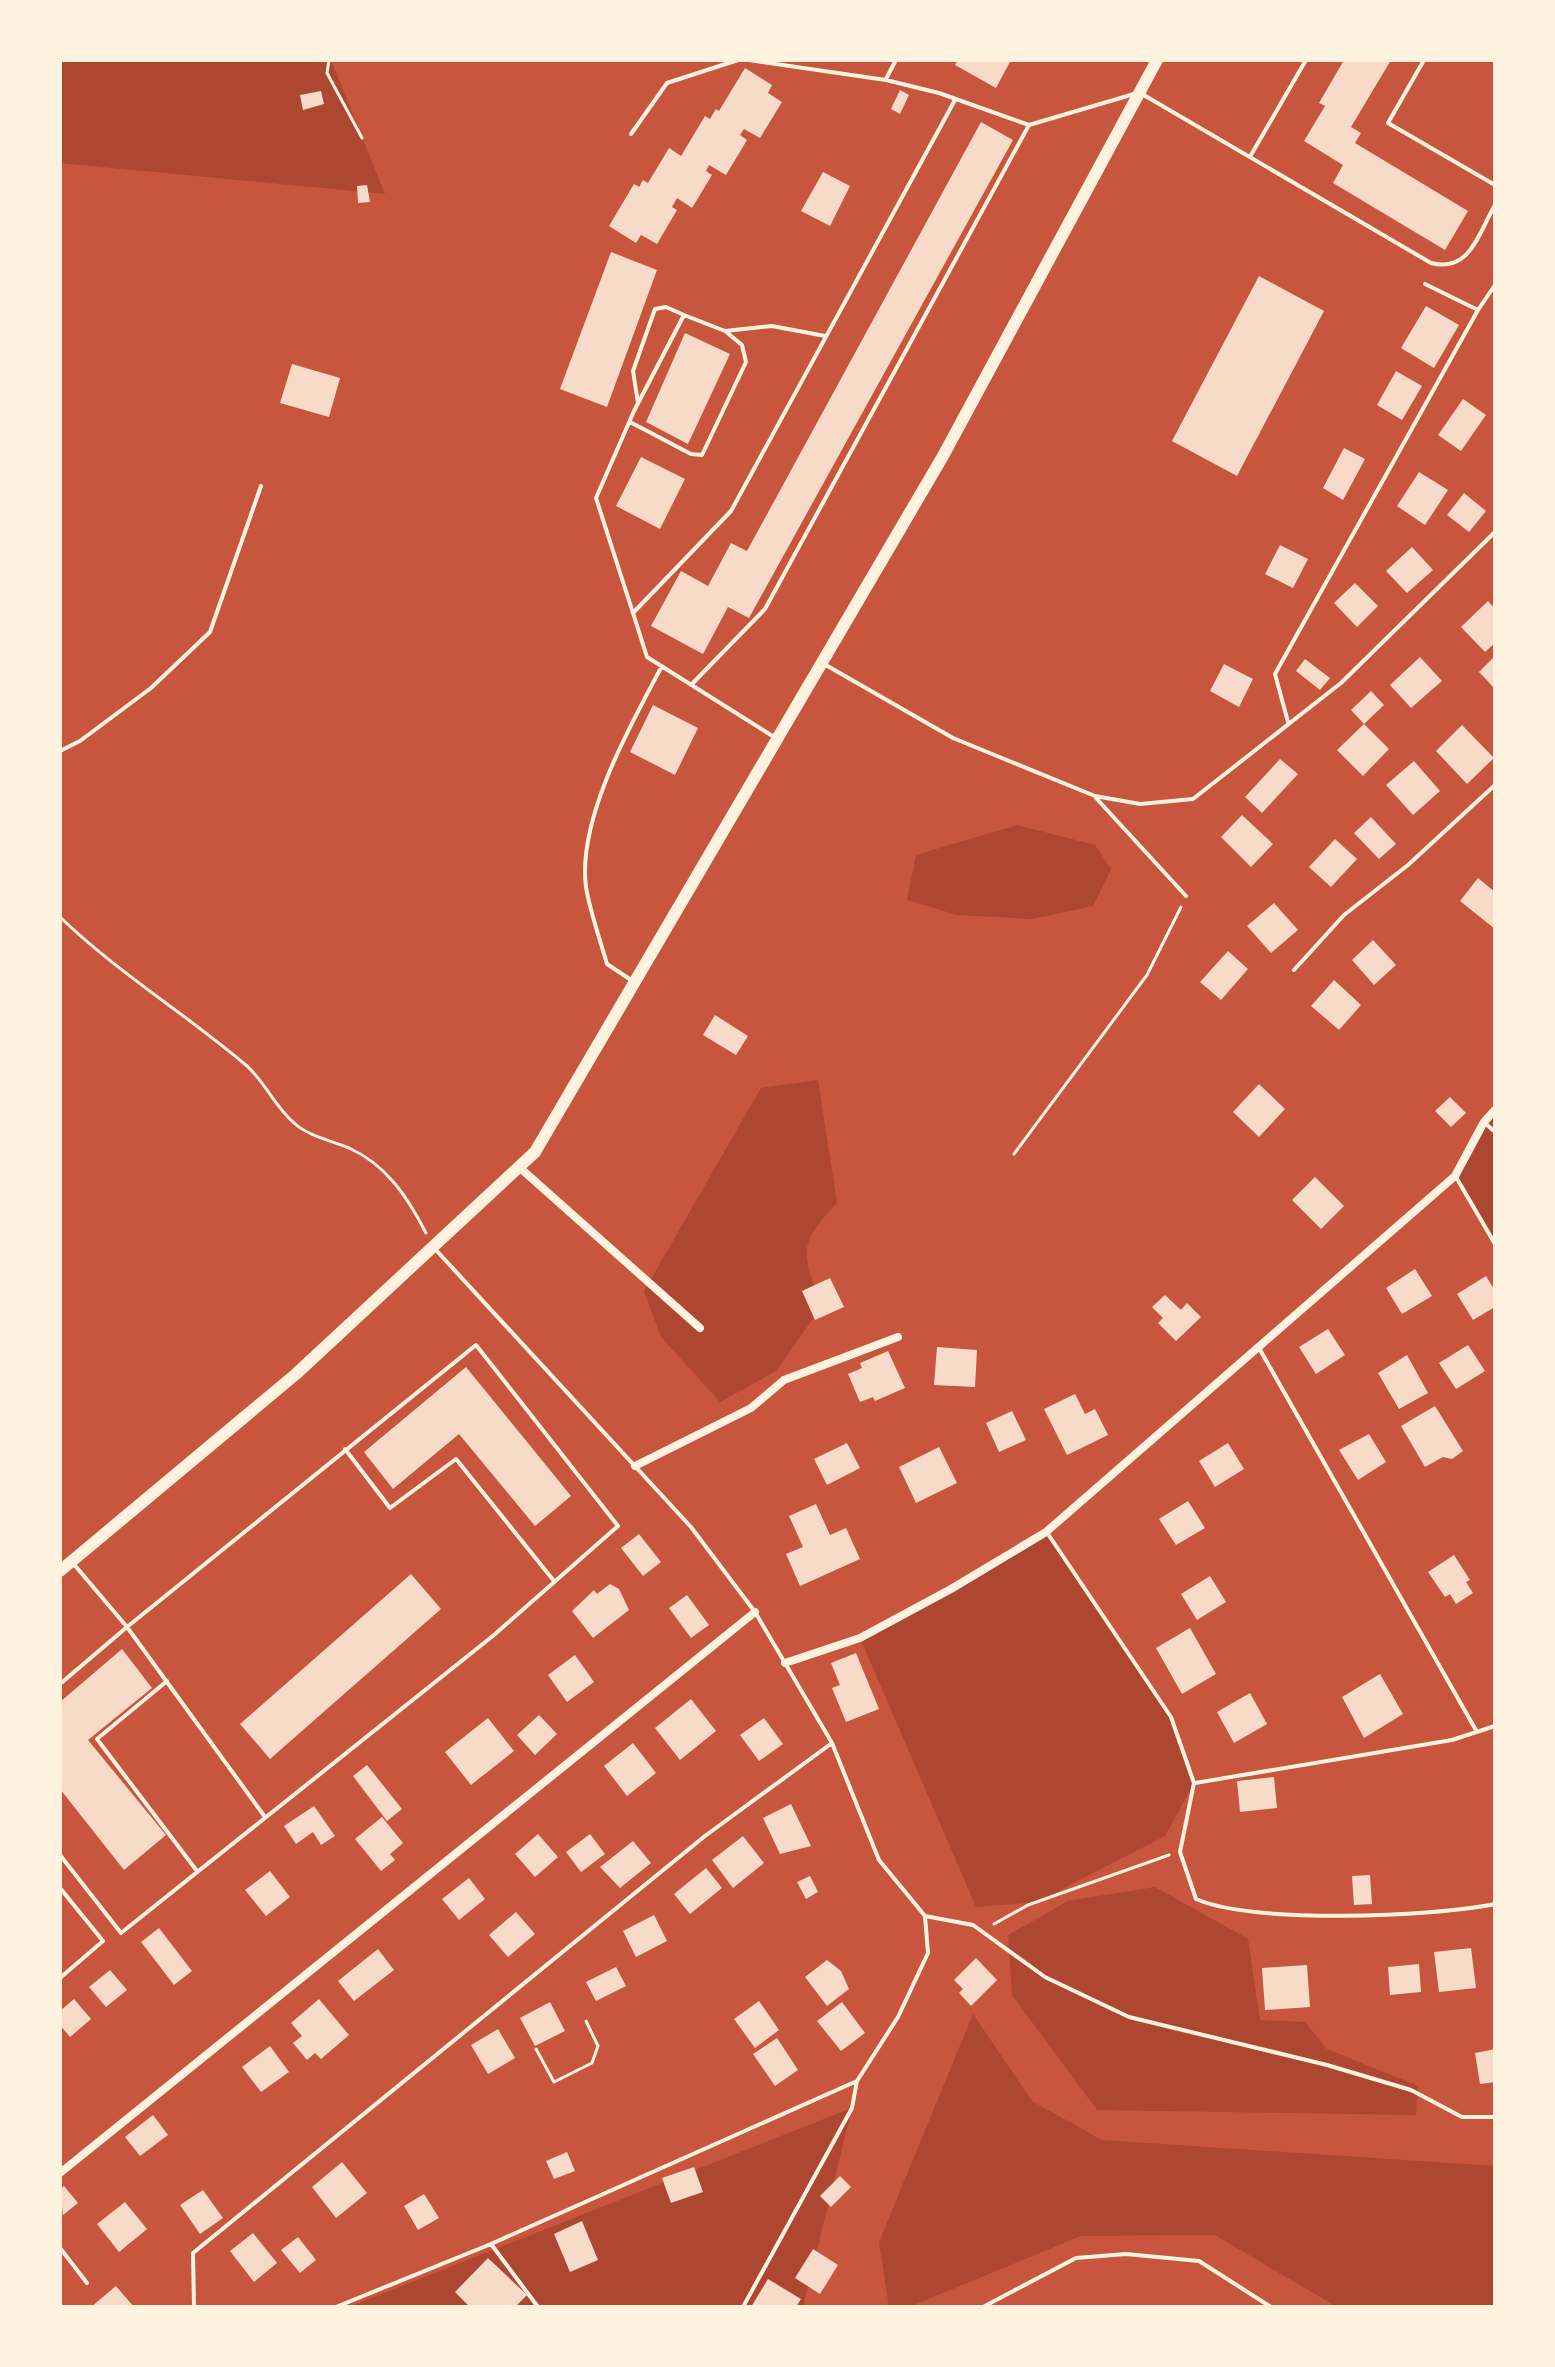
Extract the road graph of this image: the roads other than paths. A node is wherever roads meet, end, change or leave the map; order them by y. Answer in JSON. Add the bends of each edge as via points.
{"nodes":[{"id":1,"x":738,"y":60,"type":"edge"},
{"id":2,"x":749,"y":60,"type":"edge"},
{"id":3,"x":896,"y":60,"type":"edge"},
{"id":4,"x":1157,"y":60,"type":"edge"},
{"id":5,"x":1306,"y":60,"type":"edge"},
{"id":6,"x":1424,"y":60,"type":"edge"},
{"id":7,"x":886,"y":80,"type":"junction"},
{"id":8,"x":1139,"y":92,"type":"junction"},
{"id":9,"x":955,"y":100,"type":"junction"},
{"id":10,"x":1029,"y":125,"type":"junction"},
{"id":11,"x":631,"y":134,"type":"dead end"},
{"id":12,"x":1251,"y":155,"type":"junction"},
{"id":13,"x":1495,"y":185,"type":"edge"},
{"id":14,"x":1495,"y":205,"type":"edge"},
{"id":15,"x":1425,"y":284,"type":"dead end"},
{"id":16,"x":1495,"y":285,"type":"edge"},
{"id":17,"x":1478,"y":310,"type":"junction"},
{"id":18,"x":684,"y":315,"type":"junction"},
{"id":19,"x":725,"y":331,"type":"junction"},
{"id":20,"x":825,"y":336,"type":"junction"},
{"id":21,"x":638,"y":403,"type":"junction"},
{"id":22,"x":629,"y":422,"type":"junction"},
{"id":23,"x":261,"y":486,"type":"dead end"},
{"id":24,"x":1495,"y":532,"type":"edge"},
{"id":25,"x":633,"y":613,"type":"junction"},
{"id":26,"x":822,"y":663,"type":"junction"},
{"id":27,"x":662,"y":666,"type":"junction"},
{"id":28,"x":691,"y":685,"type":"junction"},
{"id":29,"x":1288,"y":722,"type":"junction"},
{"id":30,"x":777,"y":739,"type":"junction"},
{"id":31,"x":60,"y":751,"type":"edge"},
{"id":32,"x":1495,"y":785,"type":"edge"},
{"id":33,"x":1095,"y":796,"type":"junction"},
{"id":34,"x":1186,"y":896,"type":"road end"},
{"id":35,"x":1294,"y":970,"type":"dead end"},
{"id":36,"x":634,"y":983,"type":"junction"},
{"id":37,"x":1495,"y":1110,"type":"edge"},
{"id":38,"x":1484,"y":1122,"type":"junction"},
{"id":39,"x":1495,"y":1132,"type":"edge"},
{"id":40,"x":519,"y":1167,"type":"junction"},
{"id":41,"x":1455,"y":1176,"type":"junction"},
{"id":42,"x":1495,"y":1244,"type":"edge"},
{"id":43,"x":433,"y":1247,"type":"junction"},
{"id":44,"x":700,"y":1328,"type":"dead end"},
{"id":45,"x":898,"y":1337,"type":"dead end"},
{"id":46,"x":1259,"y":1348,"type":"junction"},
{"id":47,"x":345,"y":1449,"type":"junction"},
{"id":48,"x":635,"y":1466,"type":"junction"},
{"id":49,"x":1046,"y":1532,"type":"junction"},
{"id":50,"x":72,"y":1561,"type":"junction"},
{"id":51,"x":60,"y":1571,"type":"edge"},
{"id":52,"x":555,"y":1582,"type":"junction"},
{"id":53,"x":755,"y":1612,"type":"junction"},
{"id":54,"x":127,"y":1627,"type":"junction"},
{"id":55,"x":785,"y":1663,"type":"junction"},
{"id":56,"x":167,"y":1681,"type":"junction"},
{"id":57,"x":60,"y":1684,"type":"edge"},
{"id":58,"x":1495,"y":1726,"type":"edge"},
{"id":59,"x":1477,"y":1732,"type":"junction"},
{"id":60,"x":832,"y":1743,"type":"junction"},
{"id":61,"x":1194,"y":1783,"type":"junction"},
{"id":62,"x":265,"y":1817,"type":"junction"},
{"id":63,"x":60,"y":1855,"type":"edge"},
{"id":64,"x":197,"y":1871,"type":"junction"},
{"id":65,"x":60,"y":1888,"type":"edge"},
{"id":66,"x":1495,"y":1904,"type":"edge"},
{"id":67,"x":925,"y":1916,"type":"junction"},
{"id":68,"x":60,"y":1978,"type":"edge"},
{"id":69,"x":857,"y":2081,"type":"junction"},
{"id":70,"x":1495,"y":2117,"type":"edge"},
{"id":71,"x":60,"y":2173,"type":"edge"},
{"id":72,"x":491,"y":2244,"type":"junction"},
{"id":73,"x":60,"y":2248,"type":"edge"},
{"id":74,"x":87,"y":2283,"type":"dead end"},
{"id":75,"x":194,"y":2307,"type":"edge"},
{"id":76,"x":336,"y":2307,"type":"edge"},
{"id":77,"x":538,"y":2307,"type":"edge"},
{"id":78,"x":743,"y":2307,"type":"edge"},
{"id":79,"x":983,"y":2307,"type":"edge"},
{"id":80,"x":1271,"y":2307,"type":"edge"}],
"edges":[{"from":1,"to":11,"type":"lane","via":[[667,83]]},
{"from":2,"to":7,"type":"lane"},
{"from":3,"to":7,"type":"lane"},
{"from":4,"to":8,"type":"main road"},
{"from":5,"to":12,"type":"lane"},
{"from":6,"to":13,"type":"lane","via":[[1388,123]]},
{"from":7,"to":9,"type":"lane"},
{"from":8,"to":10,"type":"lane"},
{"from":8,"to":12,"type":"lane"},
{"from":8,"to":26,"type":"main road","via":[[943,456]]},
{"from":9,"to":10,"type":"lane"},
{"from":9,"to":20,"type":"lane"},
{"from":10,"to":28,"type":"lane","via":[[765,609]]},
{"from":12,"to":14,"type":"lane","via":[[1431,263],[1448,267],[1464,260]]},
{"from":15,"to":17,"type":"lane"},
{"from":16,"to":17,"type":"lane"},
{"from":17,"to":29,"type":"lane","via":[[1275,674]]},
{"from":18,"to":19,"type":"lane"},
{"from":18,"to":21,"type":"lane"},
{"from":18,"to":21,"type":"lane","via":[[666,307],[655,309],[633,371]]},
{"from":19,"to":20,"type":"lane","via":[[772,326]]},
{"from":19,"to":22,"type":"lane","via":[[742,345],[746,362],[702,455]]},
{"from":20,"to":25,"type":"lane","via":[[731,511]]},
{"from":21,"to":22,"type":"lane"},
{"from":22,"to":25,"type":"lane","via":[[596,498]]},
{"from":23,"to":31,"type":"lane","via":[[210,632],[151,688]]},
{"from":24,"to":29,"type":"lane","via":[[1341,683]]},
{"from":25,"to":27,"type":"lane","via":[[647,657]]},
{"from":26,"to":30,"type":"main road"},
{"from":26,"to":33,"type":"lane","via":[[953,738]]},
{"from":27,"to":28,"type":"lane"},
{"from":27,"to":36,"type":"lane","via":[[612,758],[590,834],[586,885],[607,964]]},
{"from":28,"to":30,"type":"lane"},
{"from":29,"to":33,"type":"lane","via":[[1193,799],[1140,804]]},
{"from":30,"to":36,"type":"main road"},
{"from":32,"to":35,"type":"lane","via":[[1344,915]]},
{"from":33,"to":34,"type":"lane"},
{"from":36,"to":40,"type":"main road","via":[[535,1152]]},
{"from":37,"to":38,"type":"street"},
{"from":38,"to":39,"type":"lane"},
{"from":38,"to":41,"type":"street"},
{"from":40,"to":43,"type":"main road"},
{"from":40,"to":44,"type":"street"},
{"from":41,"to":42,"type":"lane"},
{"from":41,"to":46,"type":"street"},
{"from":43,"to":48,"type":"lane"},
{"from":43,"to":50,"type":"main road","via":[[296,1374]]},
{"from":45,"to":48,"type":"street","via":[[784,1380],[751,1408]]},
{"from":46,"to":49,"type":"street"},
{"from":46,"to":59,"type":"lane"},
{"from":47,"to":52,"type":"lane","via":[[390,1508],[456,1459]]},
{"from":47,"to":52,"type":"lane","via":[[476,1345],[618,1526]]},
{"from":47,"to":54,"type":"lane"},
{"from":48,"to":53,"type":"lane","via":[[691,1527]]},
{"from":49,"to":55,"type":"street","via":[[860,1638]]},
{"from":49,"to":61,"type":"lane","via":[[1171,1717]]},
{"from":50,"to":51,"type":"main road"},
{"from":50,"to":54,"type":"lane"},
{"from":52,"to":62,"type":"lane"},
{"from":53,"to":55,"type":"lane"},
{"from":53,"to":71,"type":"street"},
{"from":54,"to":56,"type":"lane"},
{"from":54,"to":57,"type":"lane"},
{"from":55,"to":60,"type":"lane"},
{"from":56,"to":62,"type":"lane"},
{"from":56,"to":64,"type":"lane","via":[[97,1739]]},
{"from":58,"to":59,"type":"lane"},
{"from":59,"to":61,"type":"lane"},
{"from":60,"to":67,"type":"lane","via":[[879,1860]]},
{"from":60,"to":75,"type":"lane","via":[[705,1836],[193,2253]]},
{"from":61,"to":66,"type":"lane","via":[[1180,1852],[1196,1899],[1216,1908],[1315,1914],[1457,1912]]},
{"from":62,"to":64,"type":"lane"},
{"from":63,"to":64,"type":"lane","via":[[121,1933]]},
{"from":65,"to":68,"type":"lane","via":[[103,1941]]},
{"from":67,"to":69,"type":"lane","via":[[928,1953],[898,2017]]},
{"from":67,"to":70,"type":"lane","via":[[973,1925],[1045,1977],[1129,2017],[1411,2090],[1462,2117]]},
{"from":69,"to":72,"type":"lane"},
{"from":69,"to":78,"type":"lane","via":[[852,2108]]},
{"from":72,"to":76,"type":"lane"},
{"from":72,"to":77,"type":"lane"},
{"from":73,"to":74,"type":"lane"},
{"from":79,"to":80,"type":"lane","via":[[1076,2258],[1126,2254],[1199,2261]]}]}
